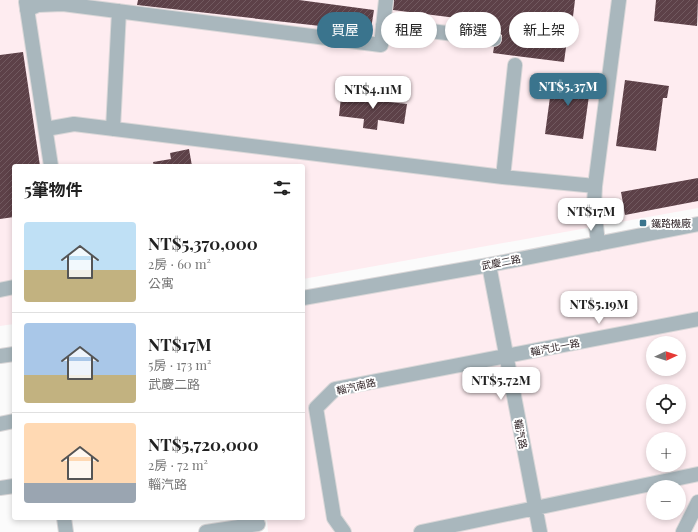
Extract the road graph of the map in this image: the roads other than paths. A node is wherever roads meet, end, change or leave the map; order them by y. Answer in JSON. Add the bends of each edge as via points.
{"nodes":[{"id":1,"x":386,"y":0,"type":"edge"},
{"id":2,"x":619,"y":0,"type":"edge"},
{"id":3,"x":26,"y":5,"type":"edge"},
{"id":4,"x":119,"y":11,"type":"junction"},
{"id":5,"x":385,"y":12,"type":"edge"},
{"id":6,"x":381,"y":45,"type":"edge"},
{"id":7,"x":516,"y":64,"type":"dead end"},
{"id":8,"x":113,"y":129,"type":"junction"},
{"id":9,"x":46,"y":130,"type":"junction"},
{"id":10,"x":51,"y":164,"type":"edge"},
{"id":11,"x":503,"y":177,"type":"junction"},
{"id":12,"x":595,"y":186,"type":"junction"},
{"id":13,"x":698,"y":224,"type":"edge"},
{"id":14,"x":598,"y":244,"type":"junction"},
{"id":15,"x":489,"y":265,"type":"junction"},
{"id":16,"x":12,"y":287,"type":"edge"},
{"id":17,"x":0,"y":290,"type":"edge"},
{"id":18,"x":305,"y":298,"type":"edge"},
{"id":19,"x":698,"y":319,"type":"edge"},
{"id":20,"x":12,"y":354,"type":"edge"},
{"id":21,"x":0,"y":356,"type":"edge"},
{"id":22,"x":506,"y":356,"type":"junction"},
{"id":23,"x":12,"y":421,"type":"edge"},
{"id":24,"x":0,"y":424,"type":"edge"},
{"id":25,"x":698,"y":474,"type":"edge"},
{"id":26,"x":12,"y":486,"type":"edge"},
{"id":27,"x":0,"y":488,"type":"edge"},
{"id":28,"x":698,"y":502,"type":"edge"},
{"id":29,"x":536,"y":507,"type":"junction"},
{"id":30,"x":258,"y":525,"type":"edge"},
{"id":31,"x":206,"y":532,"type":"edge"},
{"id":32,"x":344,"y":532,"type":"edge"},
{"id":33,"x":420,"y":532,"type":"edge"},
{"id":34,"x":540,"y":532,"type":"edge"},
{"id":35,"x":683,"y":532,"type":"edge"}],
"edges":[{"from":1,"to":5,"type":"street"},
{"from":2,"to":12,"type":"street"},
{"from":3,"to":4,"type":"street","via":[[50,3]]},
{"from":3,"to":9,"type":"street"},
{"from":4,"to":6,"type":"street"},
{"from":4,"to":8,"type":"street"},
{"from":7,"to":11,"type":"street"},
{"from":8,"to":9,"type":"street","via":[[74,124]]},
{"from":8,"to":11,"type":"street"},
{"from":9,"to":10,"type":"street"},
{"from":11,"to":12,"type":"street"},
{"from":12,"to":14,"type":"street","via":[[594,206]]},
{"from":13,"to":14,"type":"street","name":"武慶二路"},
{"from":14,"to":15,"type":"street","name":"武慶二路"},
{"from":15,"to":18,"type":"street","name":"武慶二路"},
{"from":15,"to":22,"type":"street","name":"輜汽路"},
{"from":16,"to":17,"type":"street"},
{"from":19,"to":22,"type":"street","name":"輜汽北一路"},
{"from":20,"to":21,"type":"street"},
{"from":22,"to":29,"type":"street","name":"輜汽路"},
{"from":22,"to":32,"type":"street","name":"輜汽南路","via":[[335,389],[316,408],[334,518]]},
{"from":23,"to":24,"type":"street"},
{"from":25,"to":29,"type":"street"},
{"from":26,"to":27,"type":"street"},
{"from":28,"to":35,"type":"street"},
{"from":29,"to":33,"type":"street"},
{"from":29,"to":34,"type":"street","name":"輜汽路"},
{"from":30,"to":31,"type":"street"}]}
